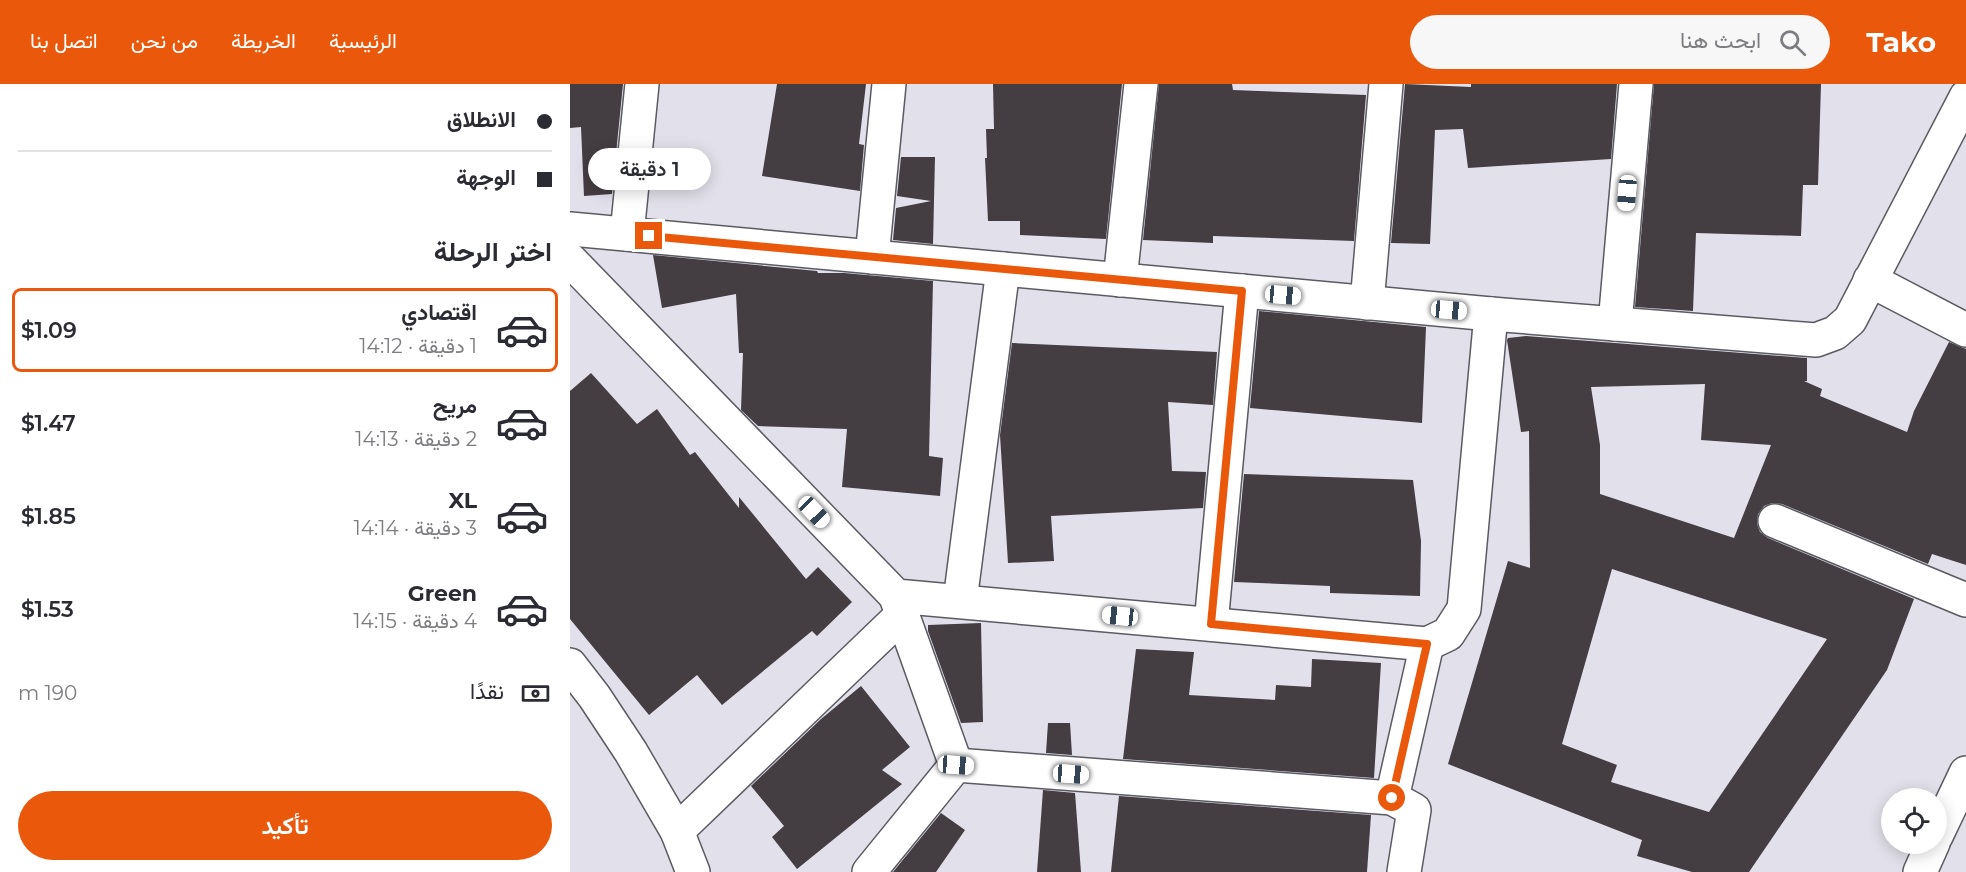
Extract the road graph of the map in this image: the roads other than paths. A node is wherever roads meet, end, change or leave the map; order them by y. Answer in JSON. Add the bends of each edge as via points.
{"nodes":[{"id":1,"x":642,"y":84,"type":"edge"},
{"id":2,"x":889,"y":84,"type":"edge"},
{"id":3,"x":1141,"y":84,"type":"edge"},
{"id":4,"x":1386,"y":84,"type":"edge"},
{"id":5,"x":1636,"y":84,"type":"edge"},
{"id":6,"x":1966,"y":97,"type":"edge"},
{"id":7,"x":570,"y":229,"type":"edge"},
{"id":8,"x":627,"y":234,"type":"junction"},
{"id":9,"x":872,"y":257,"type":"junction"},
{"id":10,"x":570,"y":260,"type":"edge"},
{"id":11,"x":1003,"y":269,"type":"junction"},
{"id":12,"x":1120,"y":280,"type":"junction"},
{"id":13,"x":1870,"y":280,"type":"junction"},
{"id":14,"x":1242,"y":291,"type":"junction"},
{"id":15,"x":1367,"y":303,"type":"junction"},
{"id":16,"x":1491,"y":314,"type":"junction"},
{"id":17,"x":1615,"y":324,"type":"junction"},
{"id":18,"x":1966,"y":330,"type":"edge"},
{"id":19,"x":1775,"y":521,"type":"dead end"},
{"id":20,"x":1966,"y":600,"type":"edge"},
{"id":21,"x":960,"y":601,"type":"junction"},
{"id":22,"x":899,"y":605,"type":"junction"},
{"id":23,"x":1211,"y":624,"type":"junction"},
{"id":24,"x":1427,"y":644,"type":"junction"},
{"id":25,"x":570,"y":665,"type":"edge"},
{"id":26,"x":956,"y":765,"type":"junction"},
{"id":27,"x":1964,"y":780,"type":"edge"},
{"id":28,"x":1392,"y":798,"type":"junction"},
{"id":29,"x":1947,"y":814,"type":"edge"},
{"id":30,"x":677,"y":831,"type":"junction"},
{"id":31,"x":1928,"y":854,"type":"edge"},
{"id":32,"x":693,"y":872,"type":"edge"},
{"id":33,"x":869,"y":872,"type":"edge"},
{"id":34,"x":1404,"y":872,"type":"edge"},
{"id":35,"x":1920,"y":872,"type":"edge"}],
"edges":[{"from":1,"to":8,"type":"street"},
{"from":2,"to":9,"type":"street"},
{"from":3,"to":12,"type":"street"},
{"from":4,"to":15,"type":"street"},
{"from":5,"to":17,"type":"street"},
{"from":6,"to":13,"type":"street"},
{"from":7,"to":8,"type":"street"},
{"from":8,"to":9,"type":"street"},
{"from":9,"to":11,"type":"street"},
{"from":10,"to":22,"type":"street"},
{"from":11,"to":12,"type":"street"},
{"from":11,"to":21,"type":"street"},
{"from":12,"to":14,"type":"street"},
{"from":13,"to":17,"type":"street","via":[[1850,320],[1835,333],[1816,340]]},
{"from":13,"to":18,"type":"street"},
{"from":14,"to":15,"type":"street"},
{"from":14,"to":23,"type":"street"},
{"from":15,"to":16,"type":"street"},
{"from":16,"to":17,"type":"street"},
{"from":16,"to":24,"type":"street","via":[[1464,609],[1448,634]]},
{"from":19,"to":20,"type":"street"},
{"from":21,"to":22,"type":"street"},
{"from":21,"to":23,"type":"street"},
{"from":22,"to":26,"type":"street"},
{"from":22,"to":30,"type":"street"},
{"from":23,"to":24,"type":"street"},
{"from":24,"to":28,"type":"street"},
{"from":25,"to":30,"type":"street","via":[[631,752]]},
{"from":26,"to":28,"type":"street"},
{"from":26,"to":33,"type":"street"},
{"from":27,"to":29,"type":"street"},
{"from":28,"to":34,"type":"street","via":[[1414,810]]},
{"from":30,"to":32,"type":"street"},
{"from":31,"to":35,"type":"street"}]}
